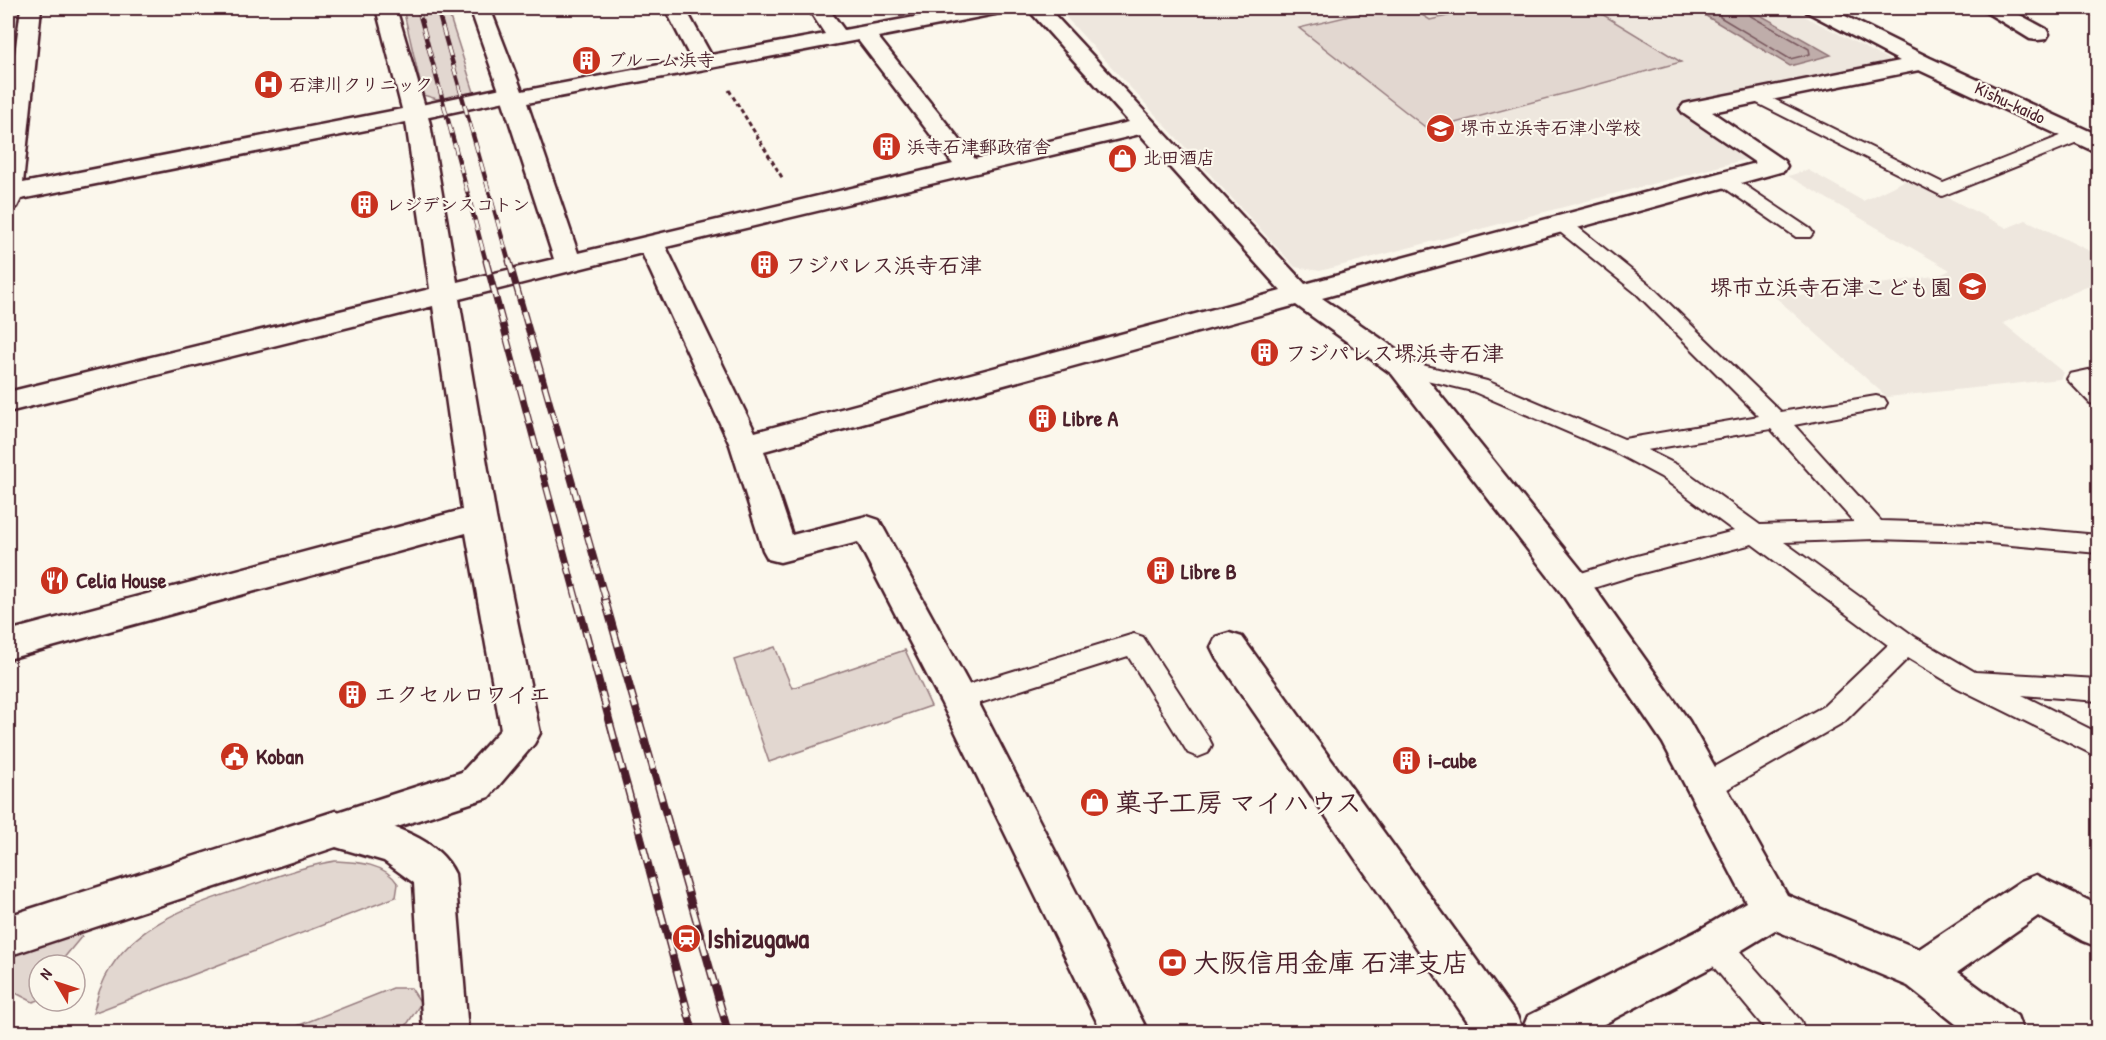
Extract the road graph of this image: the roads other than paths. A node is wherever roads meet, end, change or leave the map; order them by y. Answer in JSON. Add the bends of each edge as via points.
{"nodes":[{"id":1,"x":31,"y":8,"type":"edge"},
{"id":2,"x":386,"y":8,"type":"edge"},
{"id":3,"x":480,"y":8,"type":"edge"},
{"id":4,"x":675,"y":8,"type":"edge"},
{"id":5,"x":818,"y":8,"type":"edge"},
{"id":6,"x":995,"y":8,"type":"edge"},
{"id":7,"x":1037,"y":8,"type":"edge"},
{"id":8,"x":1814,"y":8,"type":"edge"},
{"id":9,"x":1993,"y":8,"type":"edge"},
{"id":10,"x":2092,"y":8,"type":"edge"},
{"id":11,"x":2098,"y":11,"type":"edge"},
{"id":12,"x":864,"y":33,"type":"junction"},
{"id":13,"x":2037,"y":34,"type":"dead end"},
{"id":14,"x":838,"y":38,"type":"junction"},
{"id":15,"x":708,"y":62,"type":"junction"},
{"id":16,"x":1922,"y":63,"type":"junction"},
{"id":17,"x":512,"y":96,"type":"junction"},
{"id":18,"x":1757,"y":96,"type":"junction"},
{"id":19,"x":415,"y":113,"type":"junction"},
{"id":20,"x":1144,"y":126,"type":"junction"},
{"id":21,"x":2089,"y":139,"type":"edge"},
{"id":22,"x":969,"y":168,"type":"junction"},
{"id":23,"x":1725,"y":180,"type":"junction"},
{"id":24,"x":8,"y":194,"type":"edge"},
{"id":25,"x":8,"y":202,"type":"edge"},
{"id":26,"x":1562,"y":224,"type":"junction"},
{"id":27,"x":1803,"y":233,"type":"dead end"},
{"id":28,"x":651,"y":243,"type":"junction"},
{"id":29,"x":569,"y":265,"type":"junction"},
{"id":30,"x":445,"y":296,"type":"junction"},
{"id":31,"x":1300,"y":296,"type":"junction"},
{"id":32,"x":1402,"y":367,"type":"junction"},
{"id":33,"x":2098,"y":375,"type":"edge"},
{"id":34,"x":2098,"y":398,"type":"edge"},
{"id":35,"x":8,"y":402,"type":"edge"},
{"id":36,"x":1876,"y":403,"type":"dead end"},
{"id":37,"x":1775,"y":420,"type":"junction"},
{"id":38,"x":746,"y":445,"type":"junction"},
{"id":39,"x":1623,"y":447,"type":"junction"},
{"id":40,"x":480,"y":517,"type":"junction"},
{"id":41,"x":1875,"y":530,"type":"junction"},
{"id":42,"x":1758,"y":534,"type":"junction"},
{"id":43,"x":2098,"y":544,"type":"edge"},
{"id":44,"x":1574,"y":585,"type":"junction"},
{"id":45,"x":1906,"y":644,"type":"junction"},
{"id":46,"x":8,"y":645,"type":"edge"},
{"id":47,"x":1229,"y":647,"type":"dead end"},
{"id":48,"x":1967,"y":680,"type":"junction"},
{"id":49,"x":2098,"y":690,"type":"edge"},
{"id":50,"x":958,"y":699,"type":"junction"},
{"id":51,"x":1198,"y":745,"type":"dead end"},
{"id":52,"x":2098,"y":746,"type":"edge"},
{"id":53,"x":1704,"y":787,"type":"junction"},
{"id":54,"x":336,"y":829,"type":"junction"},
{"id":55,"x":1772,"y":909,"type":"junction"},
{"id":56,"x":2098,"y":927,"type":"edge"},
{"id":57,"x":8,"y":936,"type":"edge"},
{"id":58,"x":1714,"y":944,"type":"junction"},
{"id":59,"x":1923,"y":971,"type":"junction"},
{"id":60,"x":446,"y":1032,"type":"edge"},
{"id":61,"x":1125,"y":1032,"type":"edge"},
{"id":62,"x":1501,"y":1032,"type":"edge"},
{"id":63,"x":1544,"y":1032,"type":"edge"},
{"id":64,"x":1789,"y":1032,"type":"edge"},
{"id":65,"x":2001,"y":1032,"type":"edge"}],
"edges":[{"from":1,"to":24,"type":"street"},
{"from":2,"to":19,"type":"street"},
{"from":3,"to":17,"type":"street"},
{"from":4,"to":15,"type":"street"},
{"from":5,"to":14,"type":"street"},
{"from":6,"to":12,"type":"street"},
{"from":7,"to":20,"type":"street"},
{"from":8,"to":16,"type":"street","name":"Kishu-kaido"},
{"from":9,"to":13,"type":"street"},
{"from":10,"to":11,"type":"lane"},
{"from":12,"to":14,"type":"street"},
{"from":12,"to":22,"type":"street"},
{"from":14,"to":15,"type":"street"},
{"from":15,"to":17,"type":"street"},
{"from":16,"to":18,"type":"street"},
{"from":16,"to":21,"type":"street","name":"Kishu-kaido"},
{"from":17,"to":19,"type":"street"},
{"from":17,"to":29,"type":"street"},
{"from":18,"to":21,"type":"lane","via":[[1942,190]]},
{"from":18,"to":23,"type":"street","via":[[1692,109],[1775,166]]},
{"from":19,"to":24,"type":"street"},
{"from":19,"to":30,"type":"street"},
{"from":20,"to":22,"type":"street"},
{"from":20,"to":31,"type":"street"},
{"from":22,"to":28,"type":"street"},
{"from":23,"to":26,"type":"street"},
{"from":23,"to":27,"type":"lane"},
{"from":24,"to":25,"type":"street"},
{"from":26,"to":31,"type":"street"},
{"from":26,"to":37,"type":"lane","via":[[1644,290]]},
{"from":28,"to":29,"type":"street"},
{"from":28,"to":38,"type":"street"},
{"from":29,"to":30,"type":"street"},
{"from":30,"to":35,"type":"street"},
{"from":30,"to":40,"type":"street"},
{"from":31,"to":32,"type":"street"},
{"from":31,"to":38,"type":"street"},
{"from":32,"to":39,"type":"lane","via":[[1479,386]]},
{"from":32,"to":44,"type":"street"},
{"from":33,"to":34,"type":"lane","via":[[2078,379]]},
{"from":36,"to":37,"type":"lane"},
{"from":37,"to":39,"type":"lane"},
{"from":37,"to":41,"type":"lane"},
{"from":38,"to":50,"type":"street","via":[[780,550],[867,528]]},
{"from":39,"to":42,"type":"lane","via":[[1669,471]]},
{"from":40,"to":46,"type":"street"},
{"from":40,"to":54,"type":"street","via":[[521,733],[475,785]]},
{"from":41,"to":42,"type":"lane"},
{"from":41,"to":43,"type":"lane","via":[[1978,533]]},
{"from":42,"to":44,"type":"lane"},
{"from":42,"to":45,"type":"lane"},
{"from":44,"to":53,"type":"street","via":[[1676,732]]},
{"from":45,"to":48,"type":"lane"},
{"from":45,"to":53,"type":"lane","via":[[1834,714]]},
{"from":47,"to":62,"type":"street"},
{"from":48,"to":49,"type":"lane"},
{"from":48,"to":52,"type":"lane"},
{"from":50,"to":51,"type":"lane","via":[[1134,644]]},
{"from":50,"to":61,"type":"street"},
{"from":53,"to":55,"type":"street"},
{"from":54,"to":57,"type":"street"},
{"from":54,"to":60,"type":"street","via":[[396,846],[434,874]]},
{"from":55,"to":58,"type":"street"},
{"from":55,"to":59,"type":"street"},
{"from":56,"to":59,"type":"street","via":[[2036,894]]},
{"from":58,"to":63,"type":"street"},
{"from":58,"to":64,"type":"lane"},
{"from":59,"to":65,"type":"street"}]}
